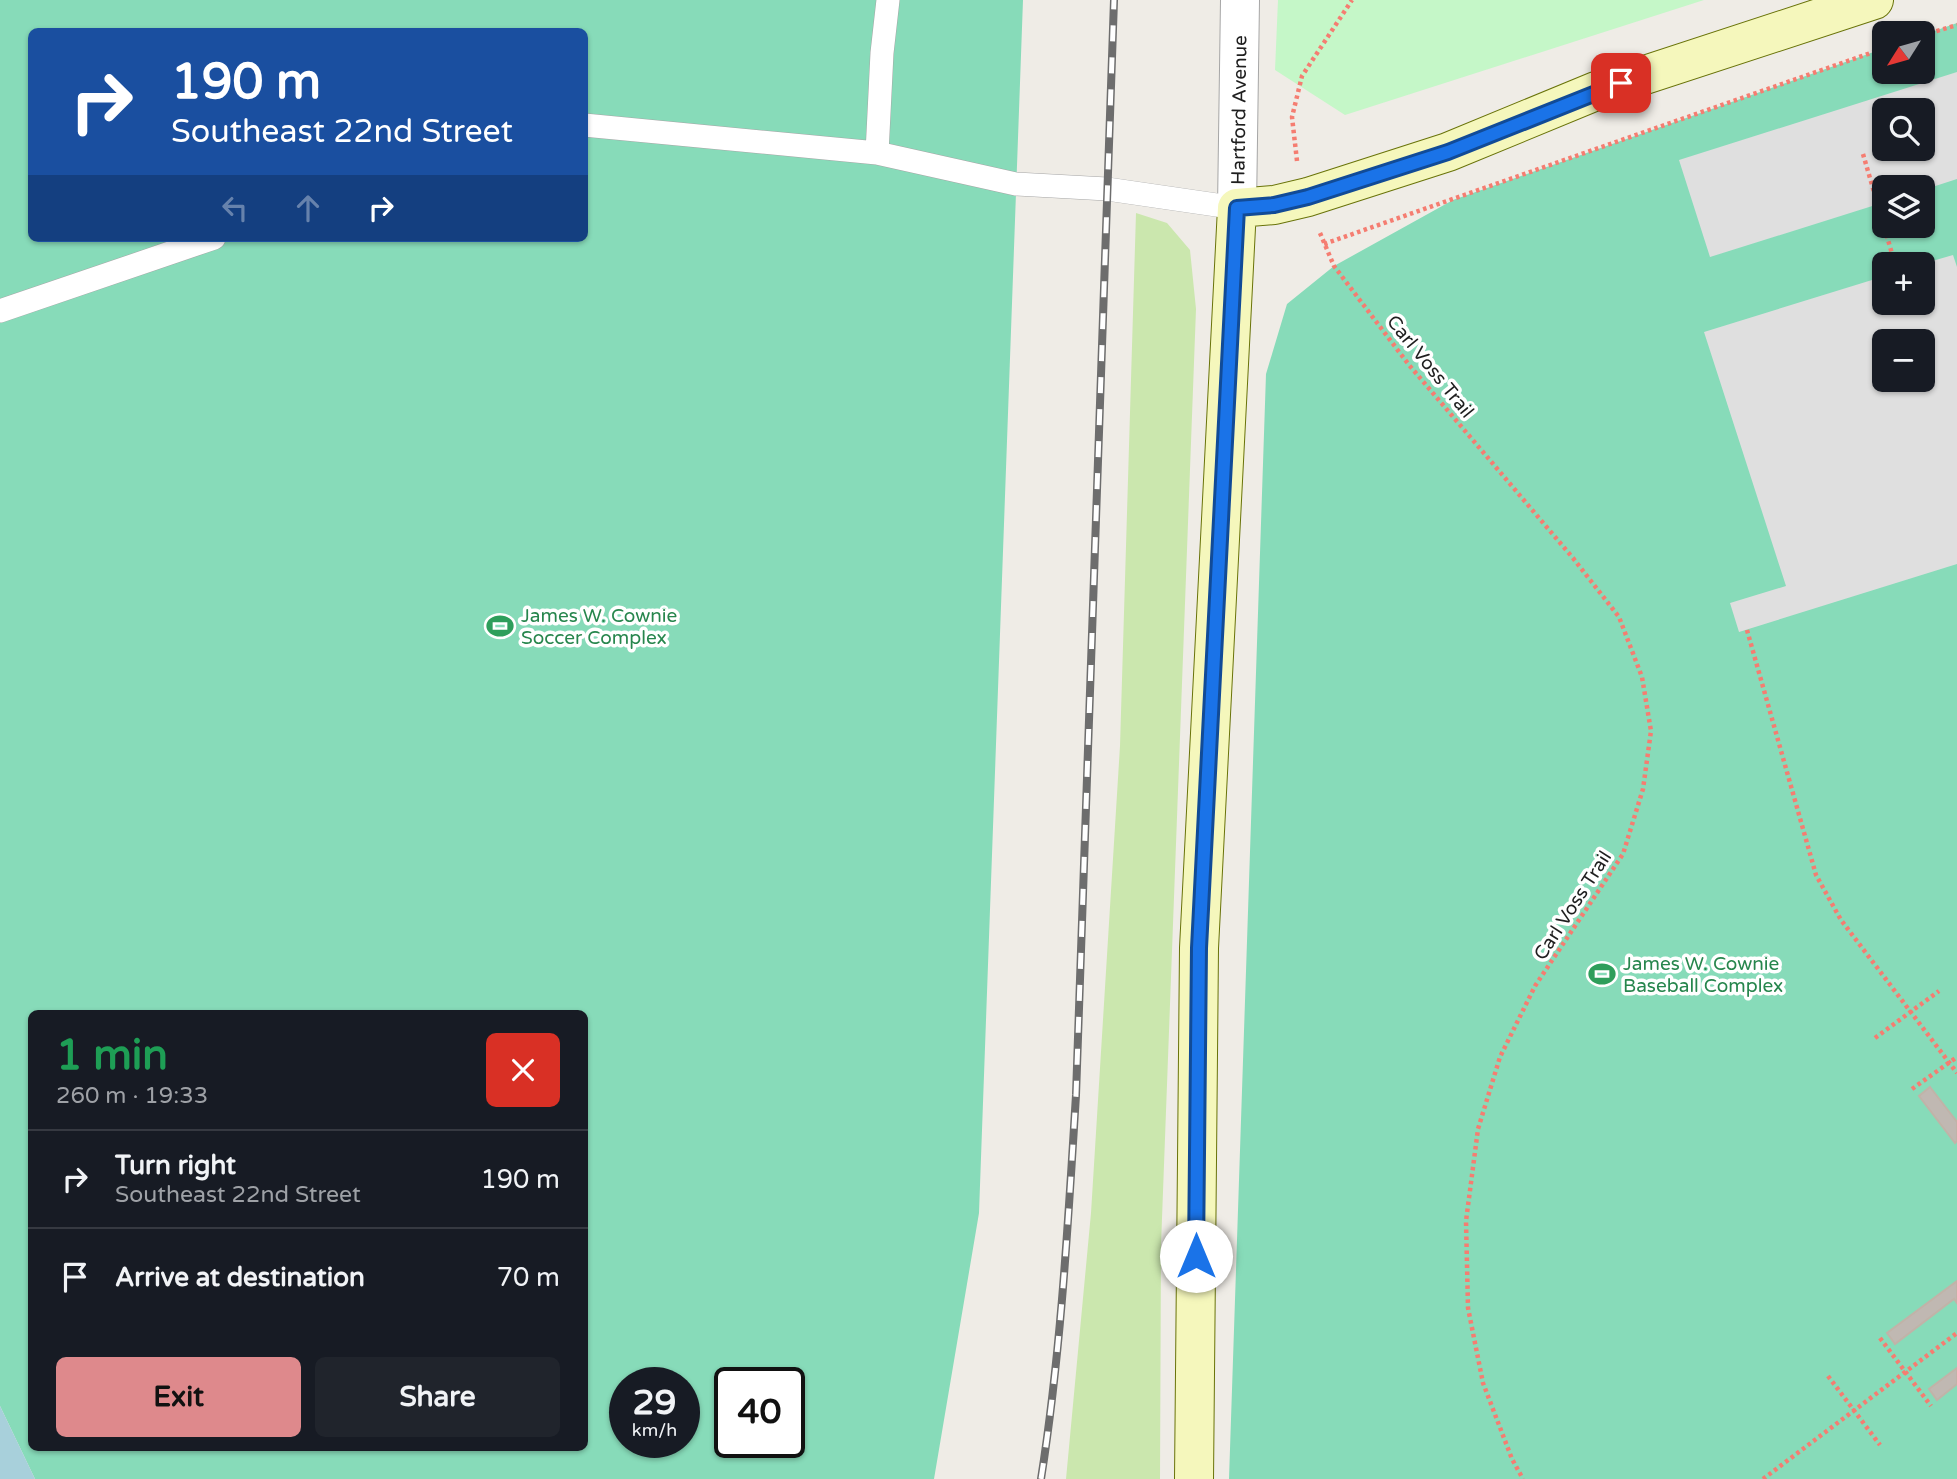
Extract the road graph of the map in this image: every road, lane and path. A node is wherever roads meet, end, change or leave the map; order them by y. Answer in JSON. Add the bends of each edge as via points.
{"nodes":[{"id":1,"x":888,"y":0,"type":"edge"},
{"id":2,"x":1240,"y":0,"type":"edge"},
{"id":3,"x":1352,"y":0,"type":"edge"},
{"id":4,"x":1874,"y":0,"type":"edge"},
{"id":5,"x":1957,"y":24,"type":"edge"},
{"id":6,"x":1936,"y":31,"type":"edge"},
{"id":7,"x":1872,"y":53,"type":"edge"},
{"id":8,"x":588,"y":125,"type":"edge"},
{"id":9,"x":877,"y":153,"type":"junction"},
{"id":10,"x":1863,"y":154,"type":"dead end"},
{"id":11,"x":1297,"y":164,"type":"dead end"},
{"id":12,"x":1237,"y":208,"type":"junction"},
{"id":13,"x":1317,"y":226,"type":"dead end"},
{"id":14,"x":202,"y":242,"type":"edge"},
{"id":15,"x":1324,"y":244,"type":"junction"},
{"id":16,"x":1892,"y":252,"type":"edge"},
{"id":17,"x":0,"y":311,"type":"edge"},
{"id":18,"x":1746,"y":630,"type":"dead end"},
{"id":19,"x":1939,"y":991,"type":"dead end"},
{"id":20,"x":1910,"y":1012,"type":"junction"},
{"id":21,"x":1875,"y":1038,"type":"dead end"},
{"id":22,"x":1957,"y":1057,"type":"edge"},
{"id":23,"x":1949,"y":1062,"type":"junction"},
{"id":24,"x":1957,"y":1073,"type":"edge"},
{"id":25,"x":1912,"y":1089,"type":"dead end"},
{"id":26,"x":1957,"y":1333,"type":"edge"},
{"id":27,"x":1880,"y":1338,"type":"dead end"},
{"id":28,"x":1906,"y":1372,"type":"junction"},
{"id":29,"x":1828,"y":1376,"type":"dead end"},
{"id":30,"x":1931,"y":1406,"type":"dead end"},
{"id":31,"x":1854,"y":1411,"type":"junction"},
{"id":32,"x":1880,"y":1445,"type":"dead end"},
{"id":33,"x":1194,"y":1479,"type":"edge"},
{"id":34,"x":1523,"y":1479,"type":"edge"},
{"id":35,"x":1763,"y":1479,"type":"edge"}],
"edges":[{"from":1,"to":9,"type":"lane"},
{"from":2,"to":12,"type":"street","name":"Hartford Avenue"},
{"from":3,"to":11,"type":"path","via":[[1302,76],[1292,117]]},
{"from":4,"to":12,"type":"street","via":[[1596,91],[1435,156],[1308,197]]},
{"from":5,"to":6,"type":"path"},
{"from":7,"to":15,"type":"path"},
{"from":8,"to":9,"type":"lane"},
{"from":9,"to":12,"type":"lane","via":[[1016,184],[1107,189]]},
{"from":10,"to":16,"type":"path"},
{"from":12,"to":33,"type":"street","name":"Hartford Avenue","via":[[1199,948]]},
{"from":13,"to":15,"type":"path","name":"Carl Voss Trail"},
{"from":14,"to":17,"type":"lane"},
{"from":15,"to":34,"type":"path","name":"Carl Voss Trail","via":[[1334,266],[1409,365],[1619,617],[1642,677],[1651,732],[1643,789],[1623,854],[1535,986],[1500,1056],[1478,1129],[1466,1221],[1468,1308],[1483,1383]]},
{"from":18,"to":20,"type":"path","via":[[1816,875],[1842,920]]},
{"from":19,"to":20,"type":"path"},
{"from":20,"to":21,"type":"path"},
{"from":20,"to":23,"type":"path"},
{"from":22,"to":23,"type":"path"},
{"from":23,"to":24,"type":"path"},
{"from":23,"to":25,"type":"path"},
{"from":26,"to":28,"type":"path"},
{"from":27,"to":28,"type":"path"},
{"from":28,"to":30,"type":"path"},
{"from":28,"to":31,"type":"path"},
{"from":29,"to":31,"type":"path"},
{"from":31,"to":32,"type":"path"},
{"from":31,"to":35,"type":"path"}]}
